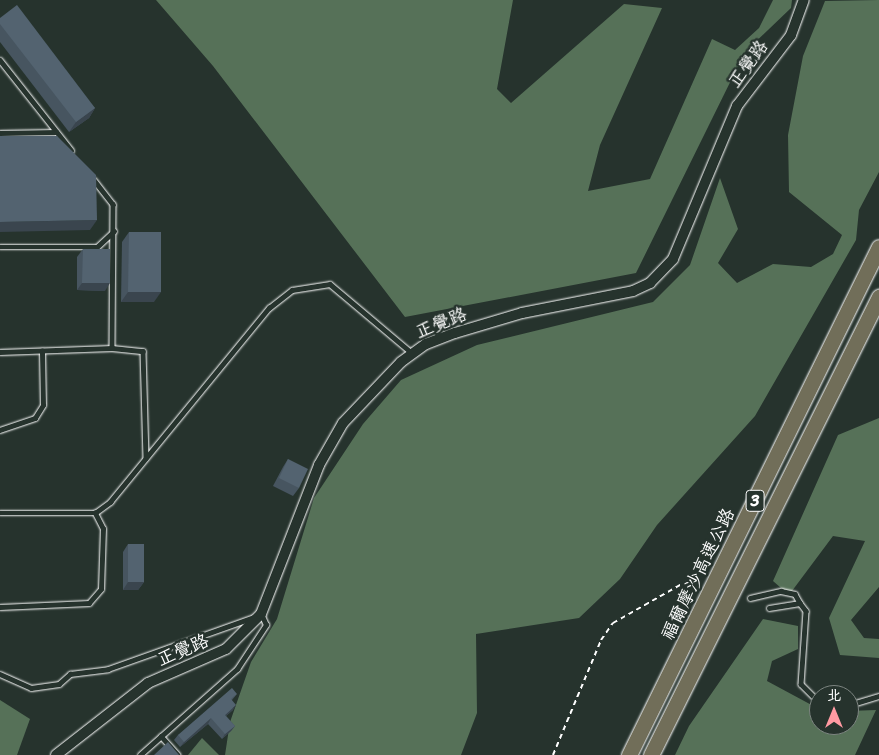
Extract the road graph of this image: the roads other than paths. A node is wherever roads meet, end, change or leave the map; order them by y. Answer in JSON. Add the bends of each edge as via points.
{"nodes":[{"id":1,"x":804,"y":0,"type":"edge"},
{"id":2,"x":0,"y":60,"type":"edge"},
{"id":3,"x":56,"y":132,"type":"junction"},
{"id":4,"x":0,"y":133,"type":"edge"},
{"id":5,"x":73,"y":154,"type":"edge"},
{"id":6,"x":90,"y":175,"type":"edge"},
{"id":7,"x":114,"y":231,"type":"junction"},
{"id":8,"x":0,"y":247,"type":"edge"},
{"id":9,"x":879,"y":247,"type":"edge"},
{"id":10,"x":879,"y":297,"type":"edge"},
{"id":11,"x":112,"y":348,"type":"junction"},
{"id":12,"x":42,"y":351,"type":"junction"},
{"id":13,"x":0,"y":352,"type":"edge"},
{"id":14,"x":412,"y":353,"type":"junction"},
{"id":15,"x":0,"y":430,"type":"edge"},
{"id":16,"x":146,"y":458,"type":"junction"},
{"id":17,"x":0,"y":513,"type":"edge"},
{"id":18,"x":95,"y":514,"type":"junction"},
{"id":19,"x":750,"y":598,"type":"dead end"},
{"id":20,"x":800,"y":603,"type":"junction"},
{"id":21,"x":0,"y":607,"type":"edge"},
{"id":22,"x":769,"y":608,"type":"dead end"},
{"id":23,"x":261,"y":614,"type":"junction"},
{"id":24,"x":0,"y":674,"type":"edge"},
{"id":25,"x":809,"y":692,"type":"edge"},
{"id":26,"x":879,"y":696,"type":"edge"},
{"id":27,"x":859,"y":702,"type":"edge"},
{"id":28,"x":161,"y":736,"type":"junction"},
{"id":29,"x":56,"y":755,"type":"edge"},
{"id":30,"x":140,"y":755,"type":"edge"},
{"id":31,"x":178,"y":755,"type":"edge"},
{"id":32,"x":629,"y":755,"type":"edge"},
{"id":33,"x":651,"y":755,"type":"edge"}],
"edges":[{"from":1,"to":14,"type":"street","name":"正覺路","via":[[791,34],[737,106],[673,259],[650,283],[632,291],[522,313],[455,333]]},
{"from":2,"to":3,"type":"lane"},
{"from":3,"to":4,"type":"lane"},
{"from":3,"to":5,"type":"lane"},
{"from":6,"to":7,"type":"lane","via":[[113,204]]},
{"from":7,"to":8,"type":"lane","via":[[97,247]]},
{"from":7,"to":11,"type":"lane"},
{"from":9,"to":32,"type":"highway","name":"福爾摩沙高速公路","number":"3"},
{"from":10,"to":33,"type":"highway","number":"3"},
{"from":11,"to":12,"type":"lane"},
{"from":11,"to":16,"type":"lane","via":[[143,351]]},
{"from":12,"to":13,"type":"lane"},
{"from":12,"to":15,"type":"lane","via":[[43,405],[35,418]]},
{"from":14,"to":16,"type":"lane","via":[[330,284],[292,290],[269,308]]},
{"from":14,"to":23,"type":"street","name":"正覺路","via":[[343,423],[319,465]]},
{"from":16,"to":18,"type":"lane","via":[[110,502]]},
{"from":17,"to":18,"type":"lane"},
{"from":18,"to":21,"type":"lane","via":[[103,529],[101,589],[88,604]]},
{"from":19,"to":20,"type":"lane","via":[[781,591],[795,594]]},
{"from":20,"to":22,"type":"lane"},
{"from":20,"to":25,"type":"lane","via":[[806,611],[807,631],[801,684]]},
{"from":23,"to":24,"type":"lane","via":[[108,669],[70,674],[59,684],[31,688]]},
{"from":23,"to":28,"type":"lane","via":[[266,624],[237,669]]},
{"from":23,"to":29,"type":"street","name":"正覺路","via":[[226,649],[148,683]]},
{"from":26,"to":27,"type":"lane"},
{"from":28,"to":30,"type":"lane"},
{"from":28,"to":31,"type":"lane"}]}
